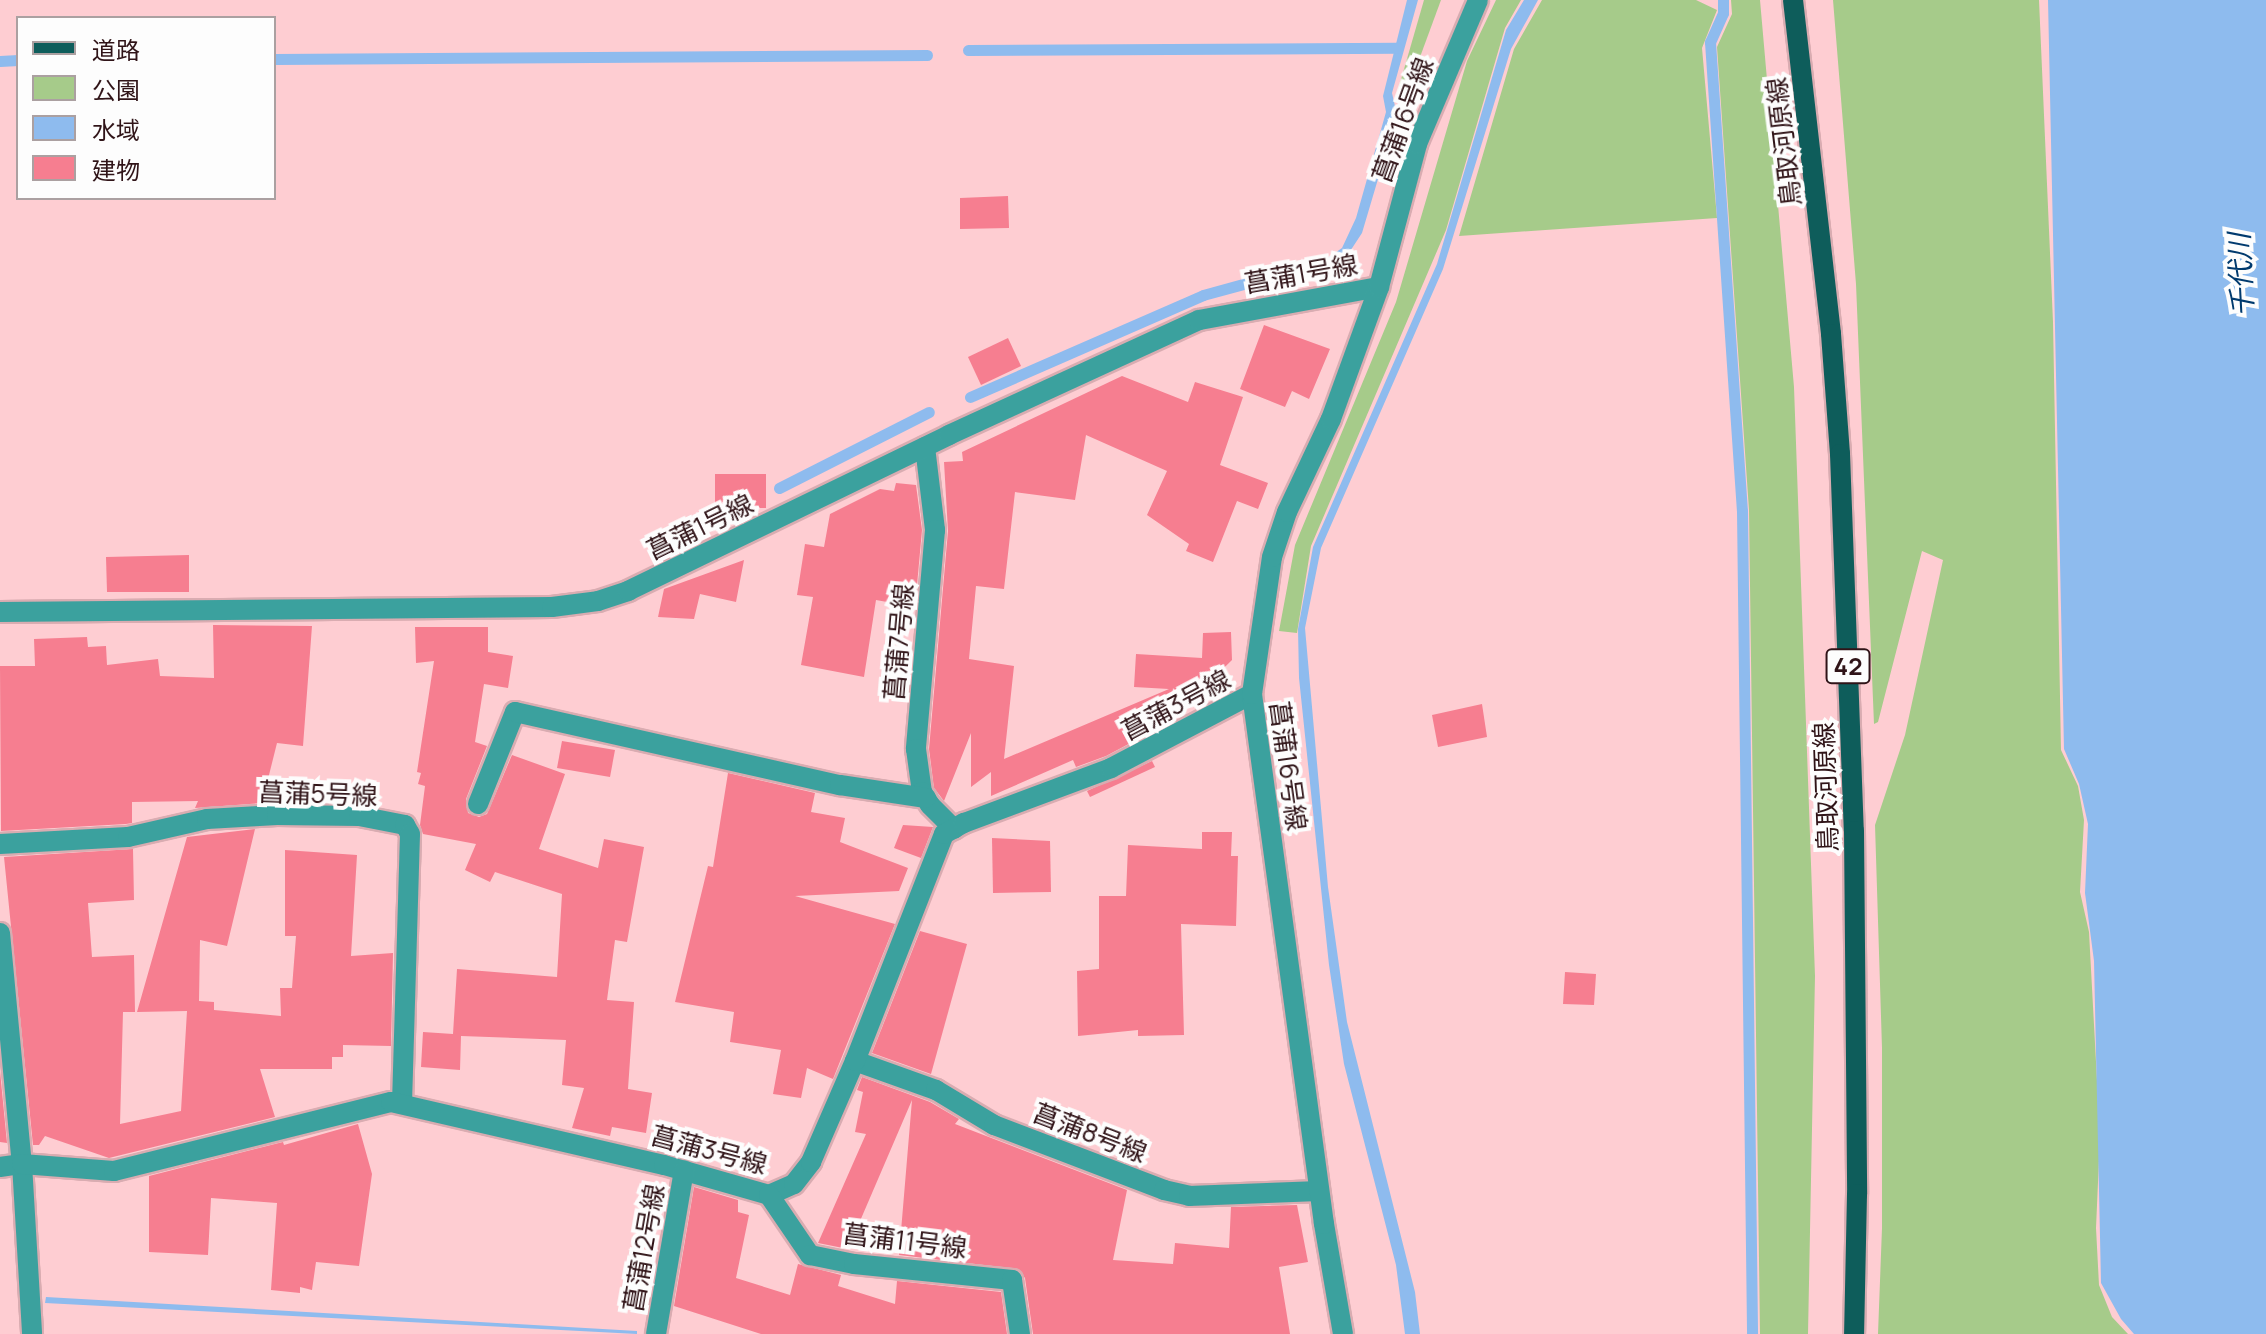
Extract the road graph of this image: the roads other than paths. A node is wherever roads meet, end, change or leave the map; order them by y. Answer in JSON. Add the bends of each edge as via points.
{"nodes":[{"id":1,"x":1478,"y":0,"type":"edge"},
{"id":2,"x":1793,"y":0,"type":"edge"},
{"id":3,"x":1379,"y":287,"type":"junction"},
{"id":4,"x":925,"y":447,"type":"junction"},
{"id":5,"x":0,"y":612,"type":"edge"},
{"id":6,"x":1252,"y":694,"type":"junction"},
{"id":7,"x":926,"y":798,"type":"junction"},
{"id":8,"x":478,"y":804,"type":"dead end"},
{"id":9,"x":954,"y":829,"type":"junction"},
{"id":10,"x":0,"y":844,"type":"edge"},
{"id":11,"x":0,"y":933,"type":"edge"},
{"id":12,"x":855,"y":1061,"type":"junction"},
{"id":13,"x":402,"y":1104,"type":"junction"},
{"id":14,"x":22,"y":1164,"type":"junction"},
{"id":15,"x":0,"y":1167,"type":"edge"},
{"id":16,"x":684,"y":1170,"type":"junction"},
{"id":17,"x":1319,"y":1191,"type":"junction"},
{"id":18,"x":769,"y":1195,"type":"junction"},
{"id":19,"x":32,"y":1334,"type":"edge"},
{"id":20,"x":656,"y":1334,"type":"edge"},
{"id":21,"x":1020,"y":1334,"type":"edge"},
{"id":22,"x":1343,"y":1334,"type":"edge"},
{"id":23,"x":1854,"y":1334,"type":"edge"}],
"edges":[{"from":1,"to":3,"type":"street","name":"菖蒲16号線","via":[[1417,144]]},
{"from":2,"to":23,"type":"main road","name":"鳥取河原線","number":"42","via":[[1840,454],[1854,831]]},
{"from":3,"to":4,"type":"street","name":"菖蒲1号線","via":[[1199,320]]},
{"from":3,"to":6,"type":"street","name":"菖蒲16号線","via":[[1331,419],[1272,557]]},
{"from":4,"to":5,"type":"street","name":"菖蒲1号線","via":[[628,591],[578,605]]},
{"from":4,"to":7,"type":"street","name":"菖蒲7号線","via":[[935,530],[916,749]]},
{"from":6,"to":9,"type":"street","name":"菖蒲3号線","via":[[1111,768]]},
{"from":6,"to":17,"type":"street","name":"菖蒲16号線"},
{"from":7,"to":8,"type":"street","via":[[840,785],[515,712]]},
{"from":7,"to":9,"type":"street"},
{"from":9,"to":12,"type":"street","name":"菖蒲3号線","via":[[944,834]]},
{"from":10,"to":13,"type":"street","name":"菖蒲5号線","via":[[128,837],[207,819],[277,815],[359,816],[405,825],[410,834]]},
{"from":11,"to":14,"type":"street"},
{"from":12,"to":17,"type":"street","name":"菖蒲8号線","via":[[936,1090],[994,1125],[1164,1190],[1189,1196]]},
{"from":12,"to":18,"type":"street","name":"菖蒲3号線","via":[[811,1162],[794,1184]]},
{"from":13,"to":14,"type":"street","name":"菖蒲3号線","via":[[391,1102],[114,1171]]},
{"from":13,"to":16,"type":"street","name":"菖蒲3号線"},
{"from":14,"to":15,"type":"street","name":"菖蒲3号線"},
{"from":14,"to":19,"type":"street"},
{"from":16,"to":18,"type":"street","name":"菖蒲3号線"},
{"from":16,"to":20,"type":"street","name":"菖蒲12号線"},
{"from":17,"to":22,"type":"street","name":"菖蒲16号線"},
{"from":18,"to":21,"type":"street","name":"菖蒲11号線","via":[[810,1255],[1012,1280]]}]}
